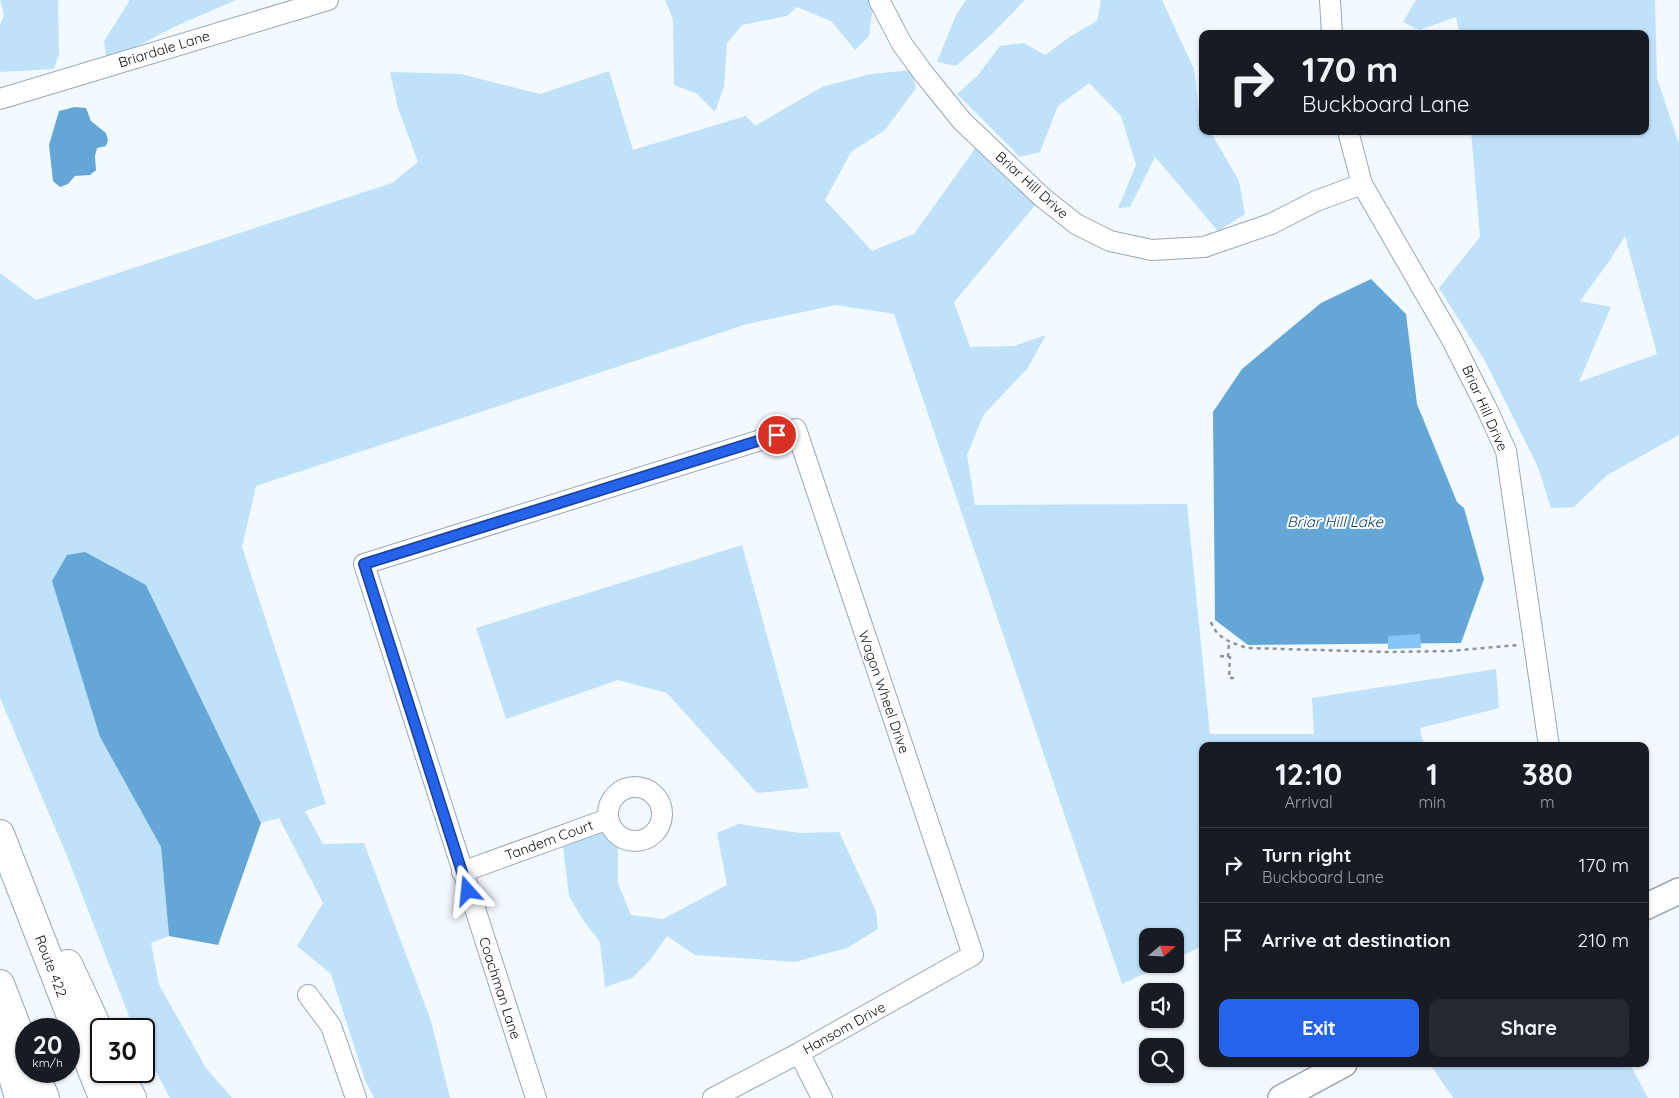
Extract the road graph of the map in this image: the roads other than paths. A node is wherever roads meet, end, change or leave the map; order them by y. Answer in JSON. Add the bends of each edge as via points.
{"nodes":[{"id":1,"x":328,"y":0,"type":"edge"},
{"id":2,"x":879,"y":0,"type":"edge"},
{"id":3,"x":1330,"y":0,"type":"edge"},
{"id":4,"x":1332,"y":30,"type":"edge"},
{"id":5,"x":0,"y":99,"type":"edge"},
{"id":6,"x":1349,"y":135,"type":"edge"},
{"id":7,"x":1362,"y":184,"type":"junction"},
{"id":8,"x":364,"y":564,"type":"joint"},
{"id":9,"x":1548,"y":742,"type":"edge"},
{"id":10,"x":0,"y":817,"type":"edge"},
{"id":11,"x":608,"y":818,"type":"dead end"},
{"id":12,"x":0,"y":834,"type":"edge"},
{"id":13,"x":462,"y":872,"type":"junction"},
{"id":14,"x":1679,"y":891,"type":"edge"},
{"id":15,"x":1649,"y":905,"type":"edge"},
{"id":16,"x":973,"y":955,"type":"joint"},
{"id":17,"x":0,"y":984,"type":"edge"},
{"id":18,"x":308,"y":995,"type":"dead end"},
{"id":19,"x":93,"y":1018,"type":"edge"},
{"id":20,"x":15,"y":1023,"type":"edge"},
{"id":21,"x":0,"y":1032,"type":"edge"},
{"id":22,"x":799,"y":1054,"type":"junction"},
{"id":23,"x":1338,"y":1067,"type":"edge"},
{"id":24,"x":39,"y":1083,"type":"edge"},
{"id":25,"x":124,"y":1083,"type":"edge"},
{"id":26,"x":19,"y":1098,"type":"edge"},
{"id":27,"x":45,"y":1098,"type":"edge"},
{"id":28,"x":103,"y":1098,"type":"edge"},
{"id":29,"x":132,"y":1098,"type":"edge"},
{"id":30,"x":356,"y":1098,"type":"edge"},
{"id":31,"x":536,"y":1098,"type":"edge"},
{"id":32,"x":713,"y":1098,"type":"edge"},
{"id":33,"x":822,"y":1098,"type":"edge"},
{"id":34,"x":1281,"y":1098,"type":"edge"}],
"edges":[{"from":1,"to":5,"type":"street","name":"Briardale Lane"},
{"from":2,"to":7,"type":"street","name":"Briar Hill Drive","via":[[902,44],[962,121],[1042,197],[1076,224],[1110,241],[1152,250],[1204,247],[1272,224],[1316,201]]},
{"from":3,"to":4,"type":"street"},
{"from":6,"to":7,"type":"street","name":"Briar Hill Drive"},
{"from":7,"to":9,"type":"street","name":"Briar Hill Drive","via":[[1455,346],[1506,451]]},
{"from":8,"to":13,"type":"street","name":"Coachman Lane"},
{"from":8,"to":16,"type":"street","name":"Wagon Wheel Drive","via":[[796,429]]},
{"from":10,"to":19,"type":"highway"},
{"from":11,"to":13,"type":"street","name":"Tandem Court"},
{"from":12,"to":28,"type":"highway","name":"Route 422"},
{"from":13,"to":31,"type":"street","name":"Coachman Lane"},
{"from":14,"to":15,"type":"main road"},
{"from":16,"to":22,"type":"street","name":"Hansom Drive"},
{"from":17,"to":20,"type":"highway"},
{"from":18,"to":30,"type":"street","via":[[331,1026]]},
{"from":21,"to":26,"type":"highway"},
{"from":22,"to":32,"type":"street","name":"Hansom Drive"},
{"from":22,"to":33,"type":"street"},
{"from":23,"to":34,"type":"main road"},
{"from":24,"to":27,"type":"highway"},
{"from":25,"to":29,"type":"highway"}]}
